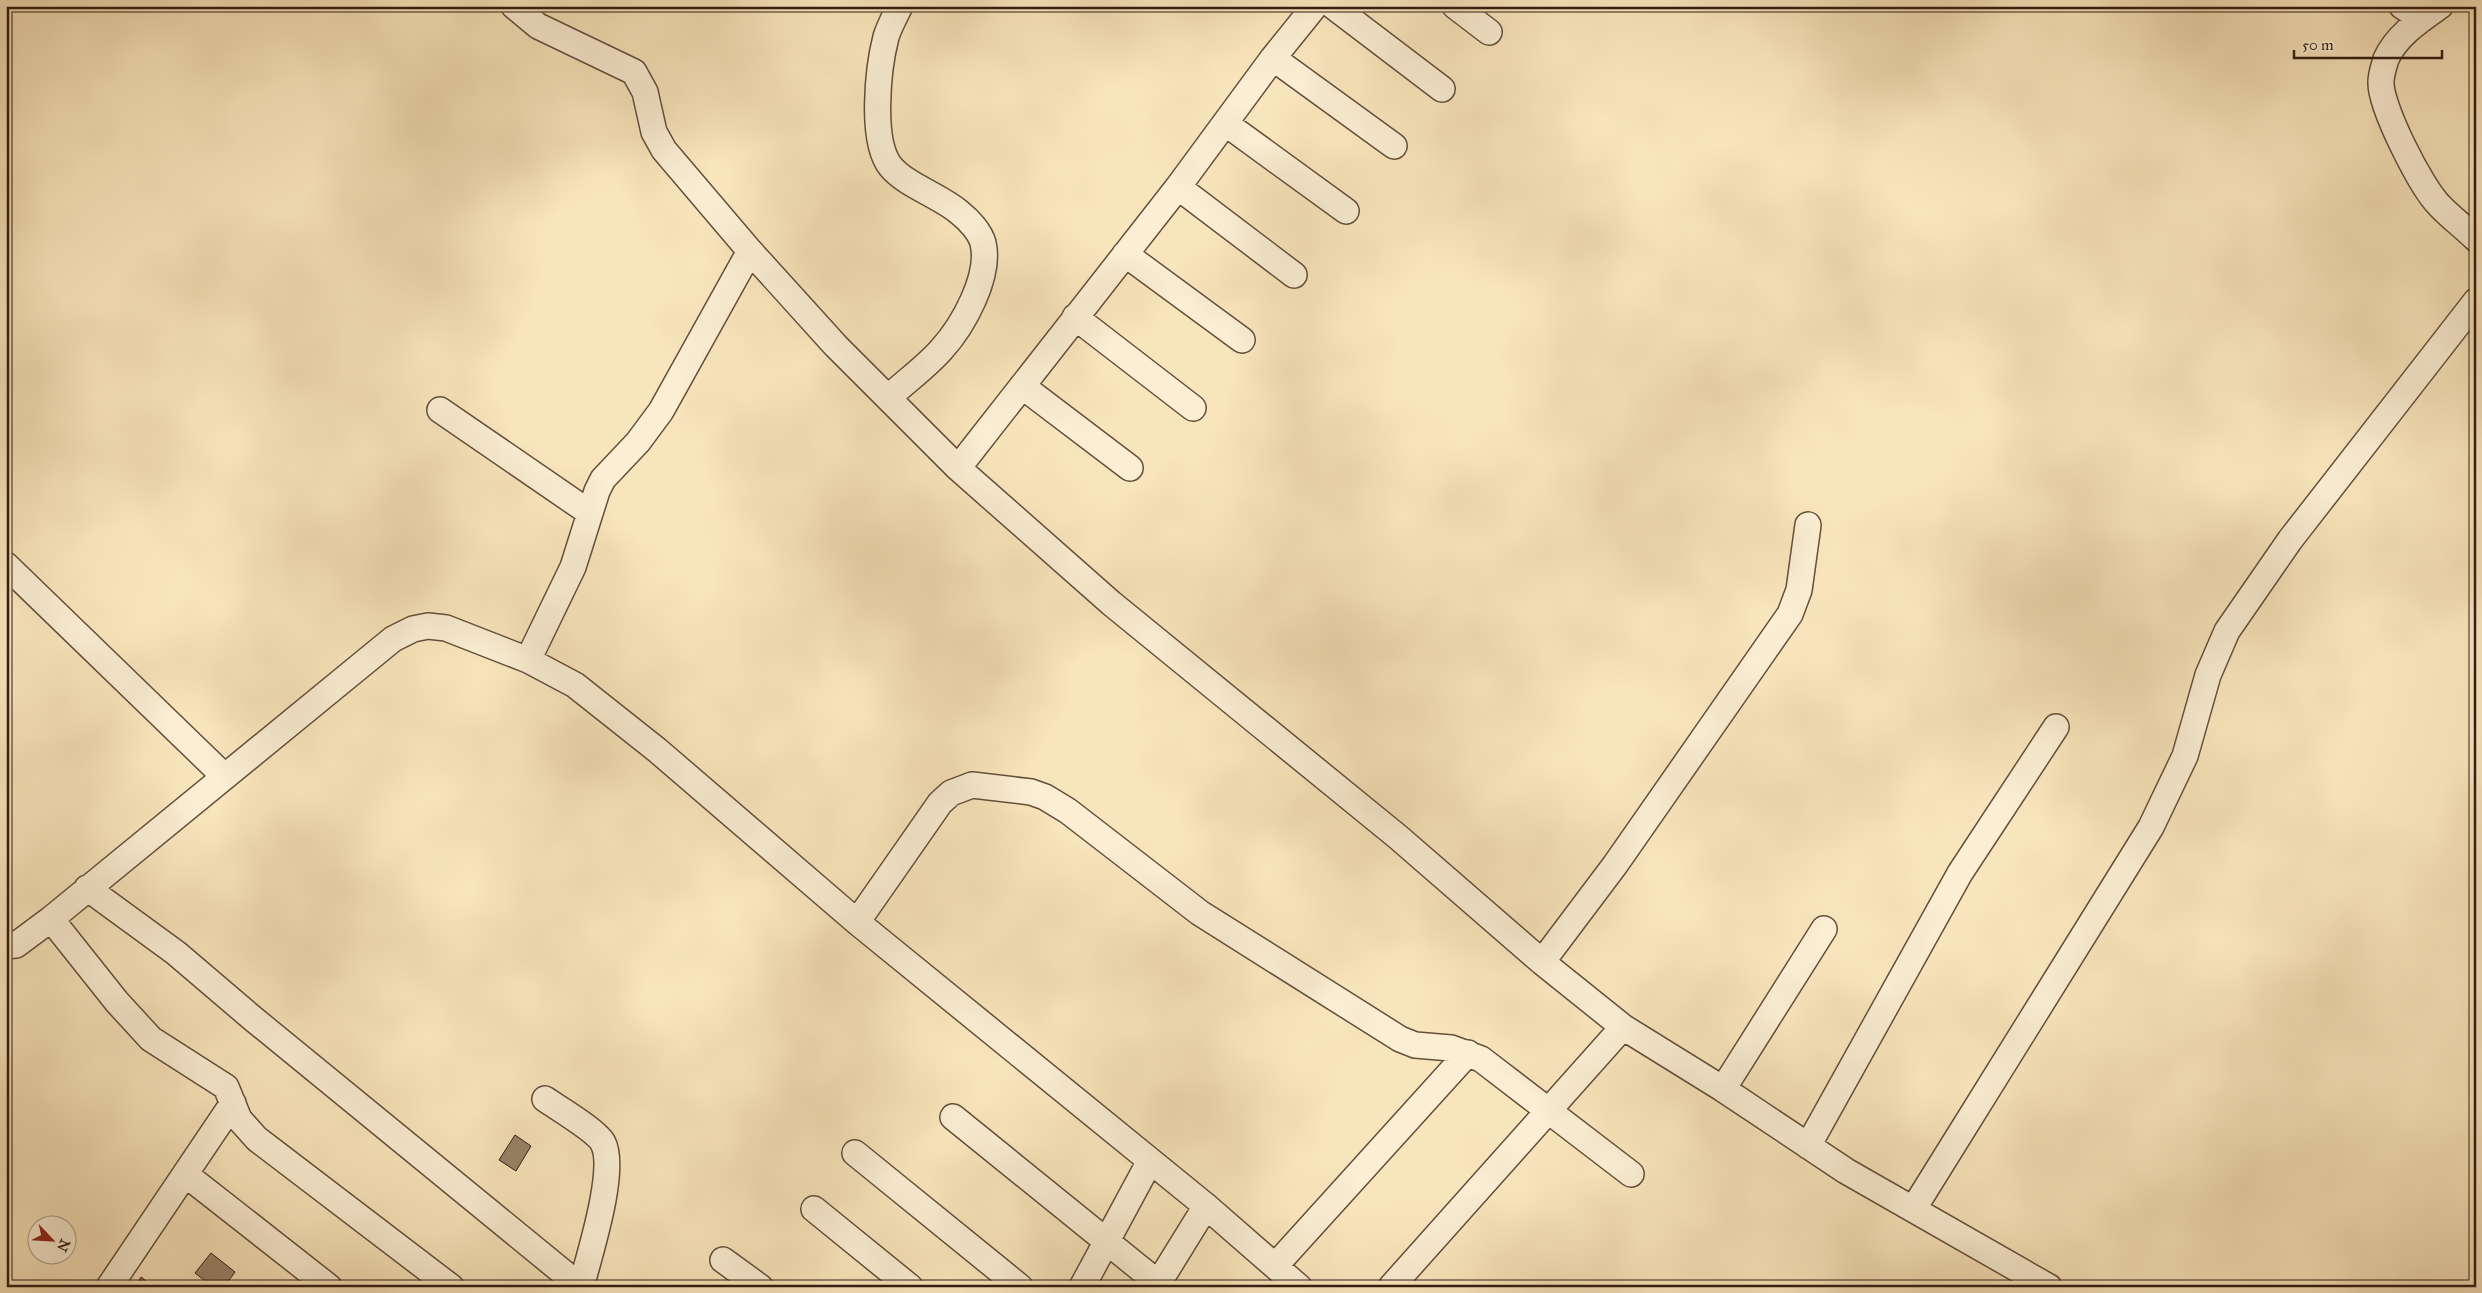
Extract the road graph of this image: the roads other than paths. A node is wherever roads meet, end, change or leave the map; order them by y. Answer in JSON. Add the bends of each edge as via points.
{"nodes":[{"id":1,"x":514,"y":6,"type":"edge"},
{"id":2,"x":900,"y":6,"type":"edge"},
{"id":3,"x":1315,"y":6,"type":"edge"},
{"id":4,"x":1333,"y":6,"type":"edge"},
{"id":5,"x":1455,"y":6,"type":"edge"},
{"id":6,"x":2421,"y":11,"type":"edge"},
{"id":7,"x":1489,"y":32,"type":"dead end"},
{"id":8,"x":1273,"y":58,"type":"junction"},
{"id":9,"x":1442,"y":89,"type":"dead end"},
{"id":10,"x":1225,"y":123,"type":"junction"},
{"id":11,"x":1394,"y":146,"type":"dead end"},
{"id":12,"x":1178,"y":187,"type":"junction"},
{"id":13,"x":1346,"y":211,"type":"dead end"},
{"id":14,"x":2476,"y":239,"type":"edge"},
{"id":15,"x":750,"y":251,"type":"junction"},
{"id":16,"x":1125,"y":254,"type":"junction"},
{"id":17,"x":1294,"y":275,"type":"dead end"},
{"id":18,"x":2476,"y":301,"type":"edge"},
{"id":19,"x":1075,"y":317,"type":"junction"},
{"id":20,"x":1242,"y":340,"type":"dead end"},
{"id":21,"x":1022,"y":386,"type":"junction"},
{"id":22,"x":888,"y":398,"type":"junction"},
{"id":23,"x":1193,"y":408,"type":"dead end"},
{"id":24,"x":440,"y":410,"type":"dead end"},
{"id":25,"x":958,"y":468,"type":"junction"},
{"id":26,"x":1130,"y":468,"type":"dead end"},
{"id":27,"x":590,"y":513,"type":"junction"},
{"id":28,"x":1808,"y":525,"type":"dead end"},
{"id":29,"x":6,"y":565,"type":"edge"},
{"id":30,"x":528,"y":660,"type":"junction"},
{"id":31,"x":2056,"y":727,"type":"dead end"},
{"id":32,"x":224,"y":776,"type":"junction"},
{"id":33,"x":87,"y":888,"type":"junction"},
{"id":34,"x":51,"y":919,"type":"junction"},
{"id":35,"x":856,"y":922,"type":"junction"},
{"id":36,"x":1824,"y":929,"type":"dead end"},
{"id":37,"x":6,"y":946,"type":"edge"},
{"id":38,"x":1542,"y":962,"type":"junction"},
{"id":39,"x":1623,"y":1027,"type":"junction"},
{"id":40,"x":1468,"y":1053,"type":"junction"},
{"id":41,"x":1723,"y":1089,"type":"junction"},
{"id":42,"x":545,"y":1099,"type":"dead end"},
{"id":43,"x":233,"y":1103,"type":"junction"},
{"id":44,"x":1549,"y":1110,"type":"junction"},
{"id":45,"x":953,"y":1117,"type":"dead end"},
{"id":46,"x":1808,"y":1146,"type":"junction"},
{"id":47,"x":855,"y":1153,"type":"dead end"},
{"id":48,"x":1150,"y":1161,"type":"junction"},
{"id":49,"x":185,"y":1174,"type":"junction"},
{"id":50,"x":1631,"y":1174,"type":"dead end"},
{"id":51,"x":1206,"y":1206,"type":"junction"},
{"id":52,"x":1914,"y":1208,"type":"junction"},
{"id":53,"x":814,"y":1209,"type":"dead end"},
{"id":54,"x":1107,"y":1241,"type":"junction"},
{"id":55,"x":723,"y":1260,"type":"dead end"},
{"id":56,"x":1275,"y":1266,"type":"junction"},
{"id":57,"x":1159,"y":1285,"type":"edge"},
{"id":58,"x":109,"y":1287,"type":"edge"},
{"id":59,"x":329,"y":1287,"type":"edge"},
{"id":60,"x":451,"y":1287,"type":"edge"},
{"id":61,"x":760,"y":1287,"type":"edge"},
{"id":62,"x":910,"y":1287,"type":"edge"},
{"id":63,"x":1020,"y":1287,"type":"edge"},
{"id":64,"x":1082,"y":1287,"type":"edge"},
{"id":65,"x":1299,"y":1287,"type":"edge"},
{"id":66,"x":1391,"y":1287,"type":"edge"},
{"id":67,"x":2049,"y":1287,"type":"edge"}],
"edges":[{"from":1,"to":15,"type":"street","via":[[538,26],[634,72],[645,92],[654,132],[664,150]]},
{"from":2,"to":22,"type":"street","via":[[886,35],[878,71],[879,142],[892,168],[972,224],[983,241],[984,259],[979,287],[942,349]]},
{"from":3,"to":8,"type":"street"},
{"from":4,"to":9,"type":"street"},
{"from":5,"to":7,"type":"street"},
{"from":6,"to":14,"type":"street","via":[[2387,58],[2380,82],[2383,95],[2407,155],[2426,189]]},
{"from":8,"to":10,"type":"street"},
{"from":8,"to":11,"type":"street"},
{"from":10,"to":12,"type":"street"},
{"from":10,"to":13,"type":"street"},
{"from":12,"to":16,"type":"street"},
{"from":12,"to":17,"type":"street"},
{"from":15,"to":22,"type":"street"},
{"from":15,"to":27,"type":"street","via":[[661,411],[638,442],[603,479]]},
{"from":16,"to":19,"type":"street"},
{"from":16,"to":20,"type":"street"},
{"from":18,"to":52,"type":"street","via":[[2290,540],[2227,631],[2208,675],[2185,756],[2151,826]]},
{"from":19,"to":21,"type":"street"},
{"from":19,"to":23,"type":"street"},
{"from":21,"to":25,"type":"street"},
{"from":21,"to":26,"type":"street"},
{"from":22,"to":25,"type":"street"},
{"from":24,"to":27,"type":"street"},
{"from":25,"to":38,"type":"street","via":[[1111,602],[1398,837]]},
{"from":27,"to":30,"type":"street","via":[[573,567]]},
{"from":28,"to":38,"type":"street","via":[[1799,590],[1790,614],[1615,866]]},
{"from":29,"to":32,"type":"street"},
{"from":30,"to":32,"type":"street","via":[[446,628],[428,626],[412,629],[393,639]]},
{"from":30,"to":35,"type":"street","via":[[575,685],[650,744]]},
{"from":31,"to":46,"type":"street","via":[[1960,873]]},
{"from":32,"to":33,"type":"street"},
{"from":33,"to":34,"type":"street"},
{"from":33,"to":42,"type":"street","via":[[176,952],[581,1287],[608,1173],[608,1161],[599,1137]]},
{"from":34,"to":37,"type":"street","via":[[16,945]]},
{"from":34,"to":43,"type":"street","via":[[117,1002],[151,1038],[220,1081]]},
{"from":35,"to":40,"type":"street","via":[[940,803],[951,793],[972,786],[1031,792],[1068,811],[1200,913],[1400,1039],[1415,1045],[1452,1048]]},
{"from":35,"to":48,"type":"street"},
{"from":36,"to":41,"type":"street"},
{"from":38,"to":39,"type":"street"},
{"from":39,"to":41,"type":"street"},
{"from":39,"to":44,"type":"street"},
{"from":40,"to":44,"type":"street","via":[[1481,1059]]},
{"from":40,"to":56,"type":"street"},
{"from":41,"to":46,"type":"street"},
{"from":43,"to":49,"type":"street"},
{"from":43,"to":60,"type":"street","via":[[240,1120],[257,1139]]},
{"from":44,"to":50,"type":"street"},
{"from":44,"to":66,"type":"street"},
{"from":45,"to":54,"type":"street"},
{"from":46,"to":52,"type":"street"},
{"from":47,"to":63,"type":"street"},
{"from":48,"to":51,"type":"street"},
{"from":48,"to":54,"type":"street"},
{"from":49,"to":58,"type":"street"},
{"from":49,"to":59,"type":"street"},
{"from":51,"to":56,"type":"street"},
{"from":51,"to":57,"type":"street"},
{"from":52,"to":67,"type":"street"},
{"from":53,"to":62,"type":"street"},
{"from":54,"to":57,"type":"street"},
{"from":54,"to":64,"type":"street"},
{"from":55,"to":61,"type":"street"},
{"from":56,"to":65,"type":"street"}]}
